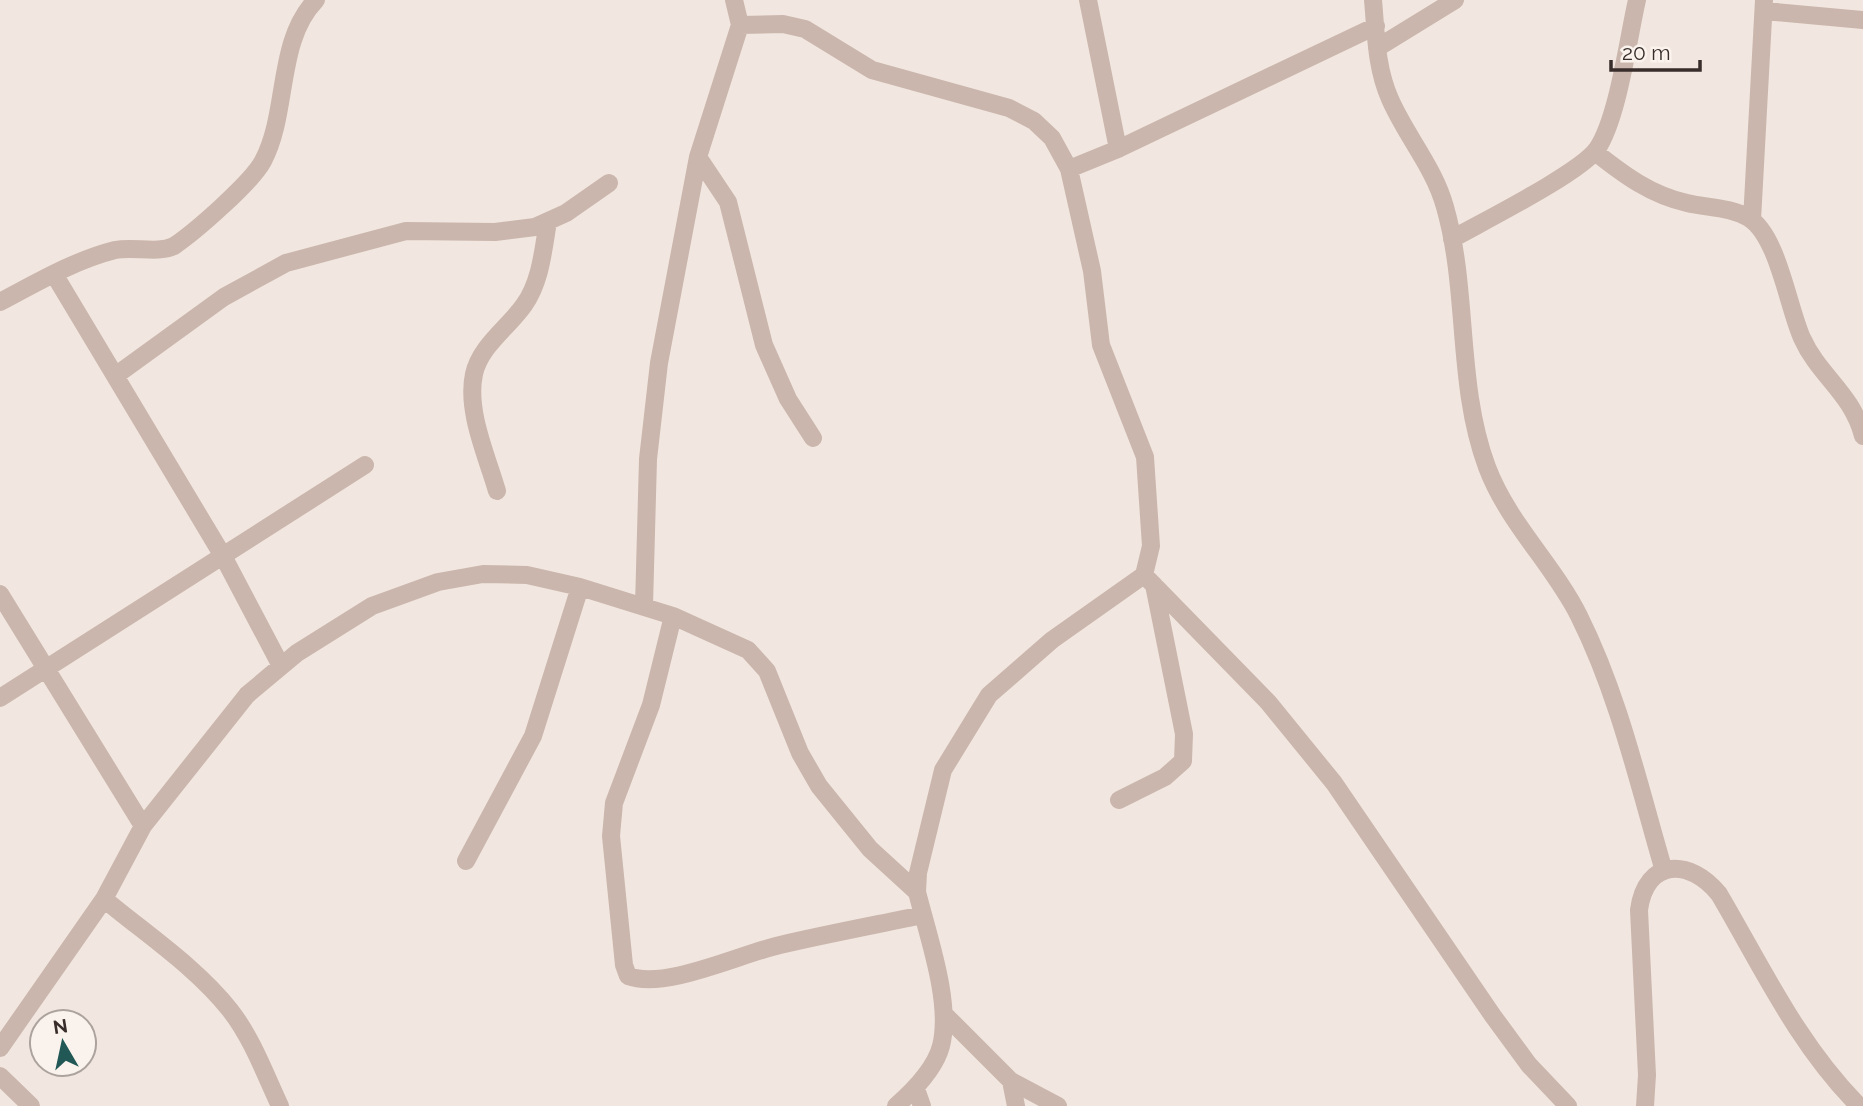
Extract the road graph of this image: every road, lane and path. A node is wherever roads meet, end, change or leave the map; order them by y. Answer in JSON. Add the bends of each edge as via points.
{"nodes":[{"id":1,"x":316,"y":0,"type":"edge"},
{"id":2,"x":734,"y":0,"type":"edge"},
{"id":3,"x":1088,"y":0,"type":"edge"},
{"id":4,"x":1373,"y":0,"type":"edge"},
{"id":5,"x":1455,"y":0,"type":"edge"},
{"id":6,"x":1637,"y":0,"type":"edge"},
{"id":7,"x":1764,"y":6,"type":"edge"},
{"id":8,"x":1863,"y":20,"type":"edge"},
{"id":9,"x":740,"y":25,"type":"junction"},
{"id":10,"x":1376,"y":26,"type":"junction"},
{"id":11,"x":1377,"y":48,"type":"junction"},
{"id":12,"x":1118,"y":149,"type":"junction"},
{"id":13,"x":1595,"y":152,"type":"junction"},
{"id":14,"x":698,"y":157,"type":"junction"},
{"id":15,"x":1069,"y":169,"type":"junction"},
{"id":16,"x":609,"y":183,"type":"dead end"},
{"id":17,"x":1752,"y":220,"type":"junction"},
{"id":18,"x":548,"y":222,"type":"junction"},
{"id":19,"x":1452,"y":239,"type":"junction"},
{"id":20,"x":54,"y":274,"type":"junction"},
{"id":21,"x":0,"y":302,"type":"edge"},
{"id":22,"x":115,"y":376,"type":"junction"},
{"id":23,"x":1863,"y":436,"type":"edge"},
{"id":24,"x":813,"y":438,"type":"dead end"},
{"id":25,"x":365,"y":465,"type":"dead end"},
{"id":26,"x":496,"y":491,"type":"dead end"},
{"id":27,"x":223,"y":556,"type":"junction"},
{"id":28,"x":1149,"y":579,"type":"junction"},
{"id":29,"x":580,"y":587,"type":"junction"},
{"id":30,"x":0,"y":594,"type":"edge"},
{"id":31,"x":644,"y":606,"type":"junction"},
{"id":32,"x":673,"y":616,"type":"junction"},
{"id":33,"x":281,"y":666,"type":"junction"},
{"id":34,"x":47,"y":669,"type":"junction"},
{"id":35,"x":0,"y":698,"type":"edge"},
{"id":36,"x":1119,"y":800,"type":"dead end"},
{"id":37,"x":143,"y":826,"type":"junction"},
{"id":38,"x":466,"y":861,"type":"dead end"},
{"id":39,"x":1664,"y":871,"type":"junction"},
{"id":40,"x":917,"y":892,"type":"junction"},
{"id":41,"x":104,"y":899,"type":"junction"},
{"id":42,"x":923,"y":915,"type":"junction"},
{"id":43,"x":945,"y":1015,"type":"junction"},
{"id":44,"x":0,"y":1048,"type":"edge"},
{"id":45,"x":0,"y":1076,"type":"edge"},
{"id":46,"x":1011,"y":1081,"type":"junction"},
{"id":47,"x":919,"y":1097,"type":"edge"},
{"id":48,"x":31,"y":1106,"type":"edge"},
{"id":49,"x":280,"y":1106,"type":"edge"},
{"id":50,"x":896,"y":1106,"type":"edge"},
{"id":51,"x":1016,"y":1106,"type":"edge"},
{"id":52,"x":1058,"y":1106,"type":"edge"},
{"id":53,"x":1568,"y":1106,"type":"edge"},
{"id":54,"x":1645,"y":1106,"type":"edge"},
{"id":55,"x":1859,"y":1106,"type":"edge"}],
"edges":[{"from":1,"to":20,"type":"street","via":[[300,22],[272,136],[263,162],[251,177],[174,246],[120,249]]},
{"from":2,"to":9,"type":"street"},
{"from":3,"to":12,"type":"street"},
{"from":4,"to":10,"type":"street"},
{"from":5,"to":11,"type":"street"},
{"from":6,"to":13,"type":"street","via":[[1613,102]]},
{"from":7,"to":8,"type":"street"},
{"from":7,"to":17,"type":"street"},
{"from":9,"to":14,"type":"street"},
{"from":9,"to":15,"type":"street","via":[[783,24],[805,29],[872,70],[1009,108],[1034,121],[1052,138]]},
{"from":10,"to":11,"type":"street"},
{"from":10,"to":12,"type":"street"},
{"from":11,"to":19,"type":"street","via":[[1389,98],[1432,173]]},
{"from":12,"to":15,"type":"street"},
{"from":13,"to":17,"type":"street","via":[[1636,184],[1661,195],[1737,212]]},
{"from":13,"to":19,"type":"street","via":[[1569,172]]},
{"from":14,"to":24,"type":"street","via":[[728,202],[764,345],[788,399]]},
{"from":14,"to":31,"type":"street","via":[[659,363],[649,459]]},
{"from":15,"to":28,"type":"street","via":[[1092,271],[1101,345],[1145,457]]},
{"from":16,"to":18,"type":"street"},
{"from":17,"to":23,"type":"street","via":[[1771,248],[1803,340],[1852,405]]},
{"from":18,"to":22,"type":"street","via":[[495,232],[406,231],[299,259],[224,296]]},
{"from":18,"to":26,"type":"street","via":[[540,271],[526,302],[483,353],[474,372],[474,409]]},
{"from":19,"to":39,"type":"street","via":[[1471,395],[1487,466],[1521,531],[1577,612],[1593,646]]},
{"from":20,"to":21,"type":"street"},
{"from":20,"to":22,"type":"street"},
{"from":22,"to":27,"type":"street"},
{"from":25,"to":27,"type":"street"},
{"from":27,"to":33,"type":"street"},
{"from":27,"to":34,"type":"street"},
{"from":28,"to":36,"type":"street","via":[[1184,734],[1183,761]]},
{"from":28,"to":40,"type":"street","via":[[1052,640],[989,695],[943,770]]},
{"from":28,"to":53,"type":"street","via":[[1268,702],[1334,783],[1493,1016],[1535,1073]]},
{"from":29,"to":31,"type":"street"},
{"from":29,"to":33,"type":"street","via":[[527,575],[483,574],[438,582],[372,606]]},
{"from":29,"to":38,"type":"street","via":[[533,736]]},
{"from":30,"to":34,"type":"street"},
{"from":31,"to":32,"type":"street"},
{"from":32,"to":40,"type":"street","via":[[748,650],[758,659],[819,786],[870,849]]},
{"from":32,"to":42,"type":"street","via":[[651,705],[614,803],[611,836],[628,976],[640,981],[676,975],[777,946]]},
{"from":33,"to":37,"type":"street","via":[[247,695]]},
{"from":34,"to":35,"type":"street"},
{"from":34,"to":37,"type":"street"},
{"from":37,"to":41,"type":"street"},
{"from":39,"to":54,"type":"street","via":[[1649,878],[1639,910]]},
{"from":39,"to":55,"type":"street","via":[[1693,872],[1707,879],[1788,1016]]},
{"from":40,"to":42,"type":"street"},
{"from":41,"to":44,"type":"street"},
{"from":41,"to":49,"type":"street","via":[[208,986],[230,1011]]},
{"from":42,"to":43,"type":"street"},
{"from":43,"to":46,"type":"street"},
{"from":43,"to":47,"type":"street","via":[[941,1048]]},
{"from":45,"to":48,"type":"street"},
{"from":46,"to":51,"type":"street"},
{"from":46,"to":52,"type":"street"},
{"from":47,"to":50,"type":"street"}]}
